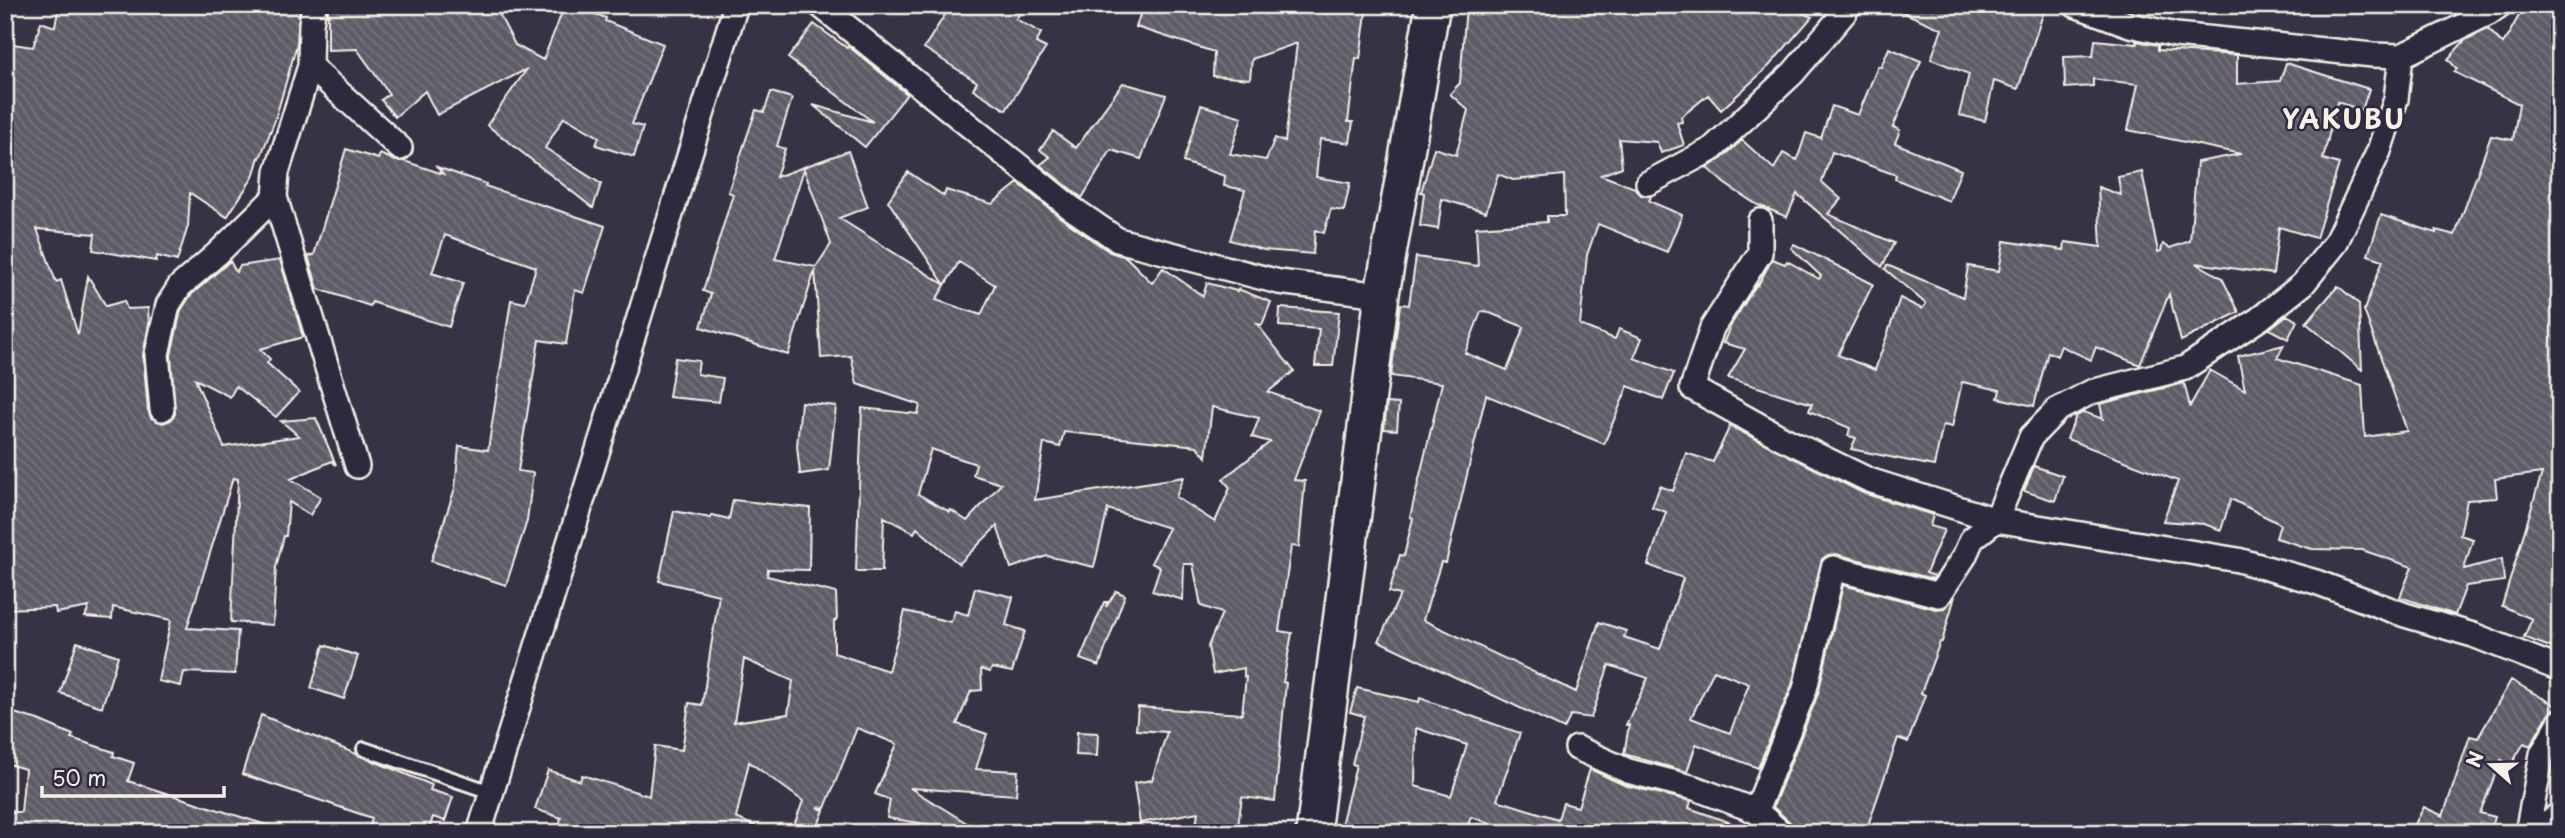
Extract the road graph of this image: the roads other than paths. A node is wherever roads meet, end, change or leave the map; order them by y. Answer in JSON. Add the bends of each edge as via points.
{"nodes":[{"id":1,"x":314,"y":5,"type":"edge"},
{"id":2,"x":736,"y":5,"type":"edge"},
{"id":3,"x":820,"y":5,"type":"edge"},
{"id":4,"x":1415,"y":5,"type":"edge"},
{"id":5,"x":1433,"y":5,"type":"edge"},
{"id":6,"x":1848,"y":5,"type":"edge"},
{"id":7,"x":2075,"y":5,"type":"edge"},
{"id":8,"x":2500,"y":5,"type":"edge"},
{"id":9,"x":2400,"y":56,"type":"junction"},
{"id":10,"x":310,"y":66,"type":"junction"},
{"id":11,"x":400,"y":148,"type":"dead end"},
{"id":12,"x":1648,"y":183,"type":"dead end"},
{"id":13,"x":275,"y":197,"type":"junction"},
{"id":14,"x":1760,"y":221,"type":"dead end"},
{"id":15,"x":1364,"y":293,"type":"junction"},
{"id":16,"x":162,"y":409,"type":"dead end"},
{"id":17,"x":357,"y":466,"type":"dead end"},
{"id":18,"x":1996,"y":520,"type":"junction"},
{"id":19,"x":2560,"y":669,"type":"edge"},
{"id":20,"x":2560,"y":722,"type":"edge"},
{"id":21,"x":1577,"y":748,"type":"dead end"},
{"id":22,"x":364,"y":749,"type":"dead end"},
{"id":23,"x":491,"y":792,"type":"junction"},
{"id":24,"x":1756,"y":811,"type":"junction"},
{"id":25,"x":2560,"y":814,"type":"edge"},
{"id":26,"x":479,"y":833,"type":"edge"},
{"id":27,"x":1300,"y":833,"type":"edge"},
{"id":28,"x":1313,"y":833,"type":"edge"},
{"id":29,"x":1781,"y":833,"type":"edge"},
{"id":30,"x":2527,"y":833,"type":"edge"},
{"id":31,"x":2533,"y":833,"type":"edge"}],
"edges":[{"from":1,"to":10,"type":"street"},
{"from":2,"to":23,"type":"street"},
{"from":3,"to":15,"type":"street","via":[[1070,207],[1118,240],[1279,282]]},
{"from":4,"to":15,"type":"street"},
{"from":5,"to":28,"type":"street","via":[[1381,294]]},
{"from":6,"to":12,"type":"street","via":[[1793,73],[1712,149]]},
{"from":7,"to":9,"type":"street","via":[[2130,25],[2176,35]]},
{"from":8,"to":9,"type":"street"},
{"from":9,"to":18,"type":"street","via":[[2396,99],[2379,151],[2335,244],[2303,284],[2185,368],[2091,392],[2057,410],[2031,437]]},
{"from":10,"to":11,"type":"street"},
{"from":10,"to":13,"type":"street","via":[[277,172]]},
{"from":13,"to":16,"type":"street","via":[[180,286],[168,305],[157,354]]},
{"from":13,"to":17,"type":"street"},
{"from":14,"to":18,"type":"street","via":[[1760,253],[1712,328],[1692,388],[1869,480]]},
{"from":15,"to":27,"type":"street"},
{"from":18,"to":19,"type":"street","via":[[2238,561],[2316,582]]},
{"from":18,"to":24,"type":"street","via":[[1972,539],[1939,595],[1833,568],[1805,689]]},
{"from":20,"to":30,"type":"street","via":[[2542,754]]},
{"from":21,"to":24,"type":"street","via":[[1628,771],[1695,788]]},
{"from":22,"to":23,"type":"lane"},
{"from":23,"to":26,"type":"street"},
{"from":24,"to":29,"type":"street"},
{"from":25,"to":31,"type":"street"}]}
